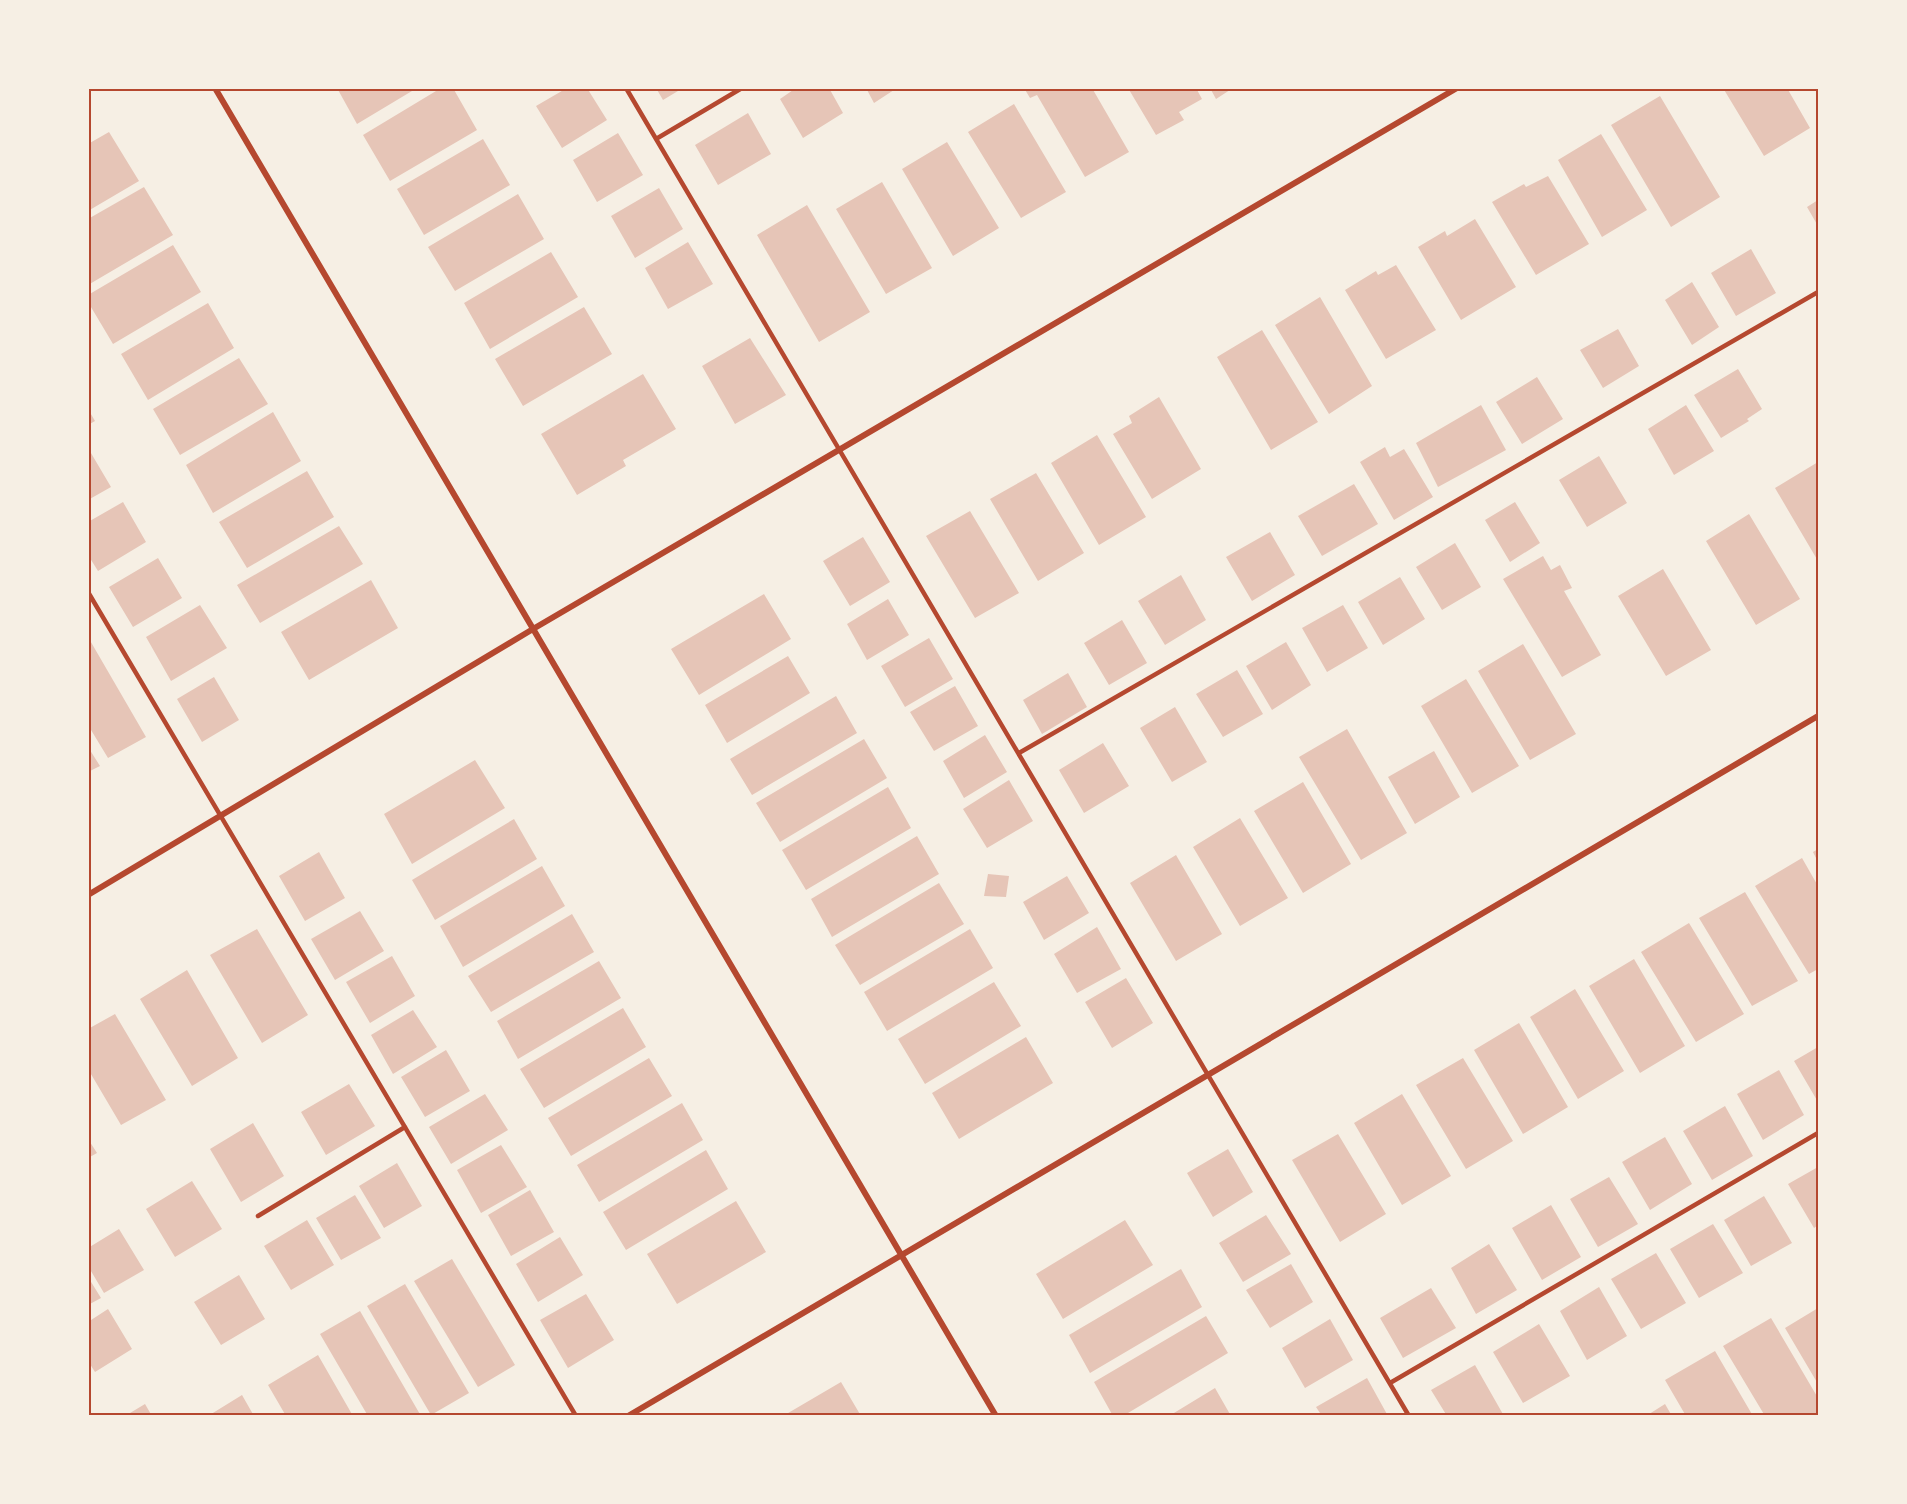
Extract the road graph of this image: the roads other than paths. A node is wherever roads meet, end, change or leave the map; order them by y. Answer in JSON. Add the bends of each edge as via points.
{"nodes":[{"id":1,"x":215,"y":88,"type":"edge"},
{"id":2,"x":626,"y":88,"type":"edge"},
{"id":3,"x":742,"y":88,"type":"edge"},
{"id":4,"x":1456,"y":88,"type":"edge"},
{"id":5,"x":656,"y":139,"type":"junction"},
{"id":6,"x":1818,"y":292,"type":"edge"},
{"id":7,"x":839,"y":450,"type":"junction"},
{"id":8,"x":88,"y":592,"type":"edge"},
{"id":9,"x":533,"y":629,"type":"junction"},
{"id":10,"x":1818,"y":716,"type":"edge"},
{"id":11,"x":1019,"y":753,"type":"junction"},
{"id":12,"x":221,"y":816,"type":"junction"},
{"id":13,"x":88,"y":895,"type":"edge"},
{"id":14,"x":1209,"y":1075,"type":"junction"},
{"id":15,"x":405,"y":1127,"type":"junction"},
{"id":16,"x":1818,"y":1133,"type":"edge"},
{"id":17,"x":258,"y":1216,"type":"dead end"},
{"id":18,"x":902,"y":1256,"type":"junction"},
{"id":19,"x":1390,"y":1383,"type":"junction"},
{"id":20,"x":576,"y":1416,"type":"edge"},
{"id":21,"x":628,"y":1416,"type":"edge"},
{"id":22,"x":996,"y":1416,"type":"edge"},
{"id":23,"x":1409,"y":1416,"type":"edge"}],
"edges":[{"from":1,"to":9,"type":"street"},
{"from":2,"to":5,"type":"lane"},
{"from":3,"to":5,"type":"lane"},
{"from":4,"to":7,"type":"street"},
{"from":5,"to":7,"type":"lane"},
{"from":6,"to":11,"type":"lane"},
{"from":7,"to":9,"type":"street"},
{"from":7,"to":11,"type":"lane"},
{"from":8,"to":12,"type":"lane"},
{"from":9,"to":12,"type":"street"},
{"from":9,"to":18,"type":"street"},
{"from":10,"to":14,"type":"street"},
{"from":11,"to":14,"type":"lane"},
{"from":12,"to":13,"type":"street"},
{"from":12,"to":15,"type":"lane"},
{"from":14,"to":18,"type":"street"},
{"from":14,"to":19,"type":"lane"},
{"from":15,"to":17,"type":"lane"},
{"from":15,"to":20,"type":"lane"},
{"from":16,"to":19,"type":"lane"},
{"from":18,"to":21,"type":"street"},
{"from":18,"to":22,"type":"street"},
{"from":19,"to":23,"type":"lane"}]}
